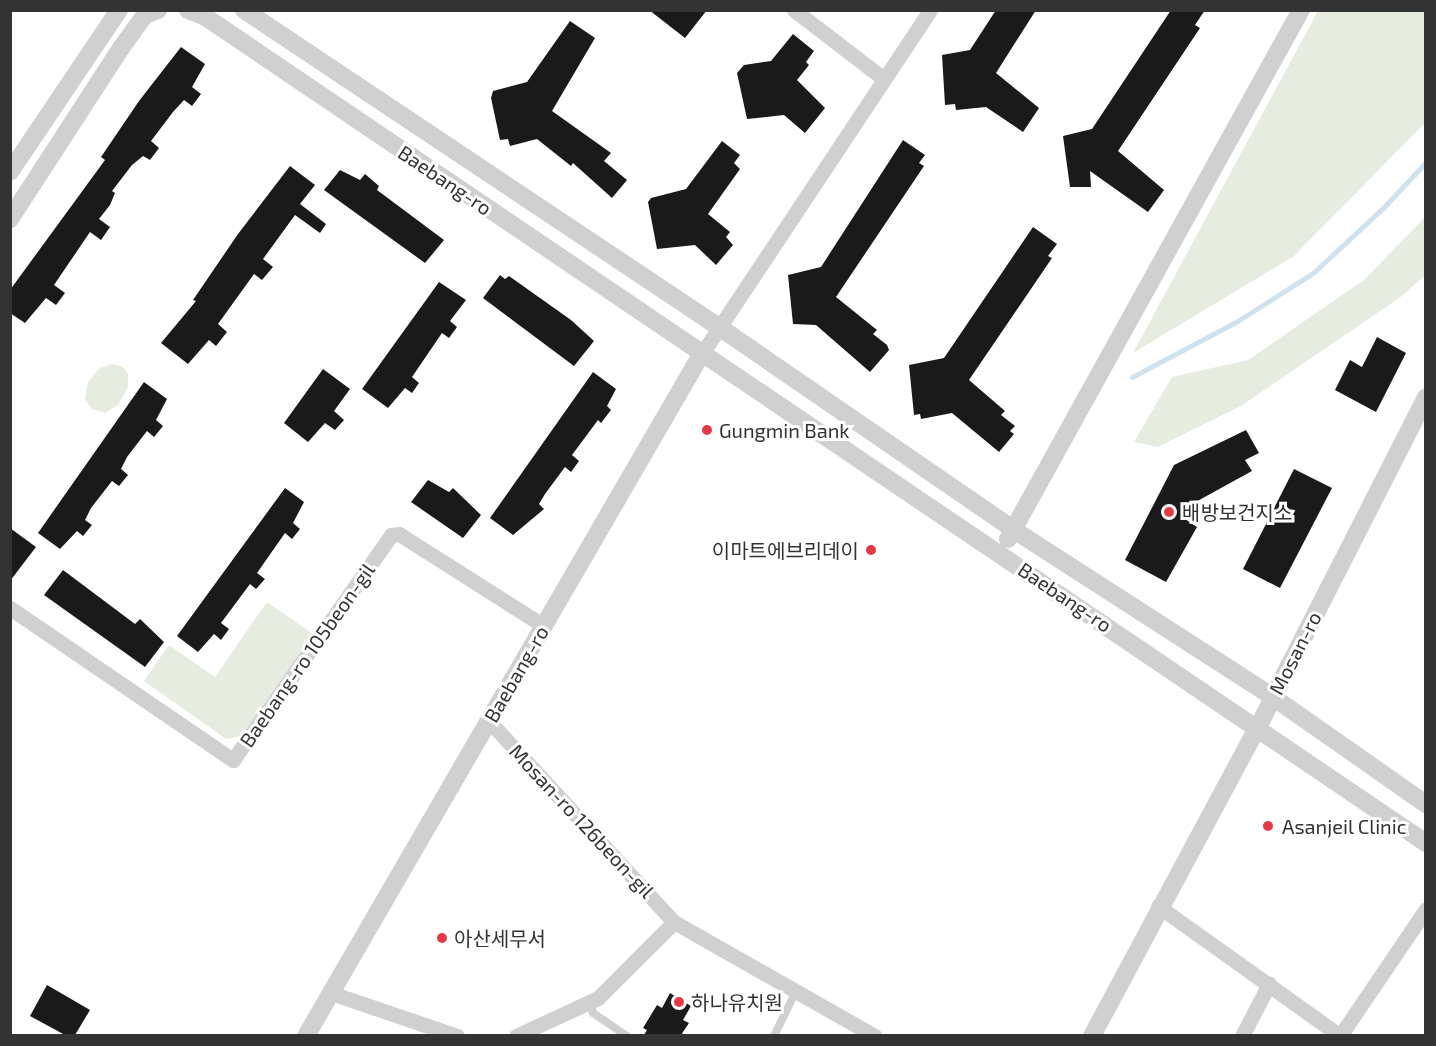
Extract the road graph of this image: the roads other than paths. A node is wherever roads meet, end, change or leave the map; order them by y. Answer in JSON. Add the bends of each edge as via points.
{"nodes":[{"id":1,"x":119,"y":10,"type":"edge"},
{"id":2,"x":158,"y":10,"type":"edge"},
{"id":3,"x":188,"y":10,"type":"edge"},
{"id":4,"x":244,"y":10,"type":"edge"},
{"id":5,"x":794,"y":10,"type":"edge"},
{"id":6,"x":930,"y":10,"type":"edge"},
{"id":7,"x":1301,"y":10,"type":"edge"},
{"id":8,"x":884,"y":79,"type":"junction"},
{"id":9,"x":10,"y":172,"type":"edge"},
{"id":10,"x":10,"y":219,"type":"edge"},
{"id":11,"x":719,"y":327,"type":"junction"},
{"id":12,"x":701,"y":355,"type":"junction"},
{"id":13,"x":1425,"y":397,"type":"edge"},
{"id":14,"x":1014,"y":530,"type":"junction"},
{"id":15,"x":998,"y":552,"type":"junction"},
{"id":16,"x":10,"y":608,"type":"edge"},
{"id":17,"x":544,"y":626,"type":"junction"},
{"id":18,"x":1273,"y":697,"type":"junction"},
{"id":19,"x":489,"y":721,"type":"junction"},
{"id":20,"x":1258,"y":727,"type":"junction"},
{"id":21,"x":1425,"y":804,"type":"edge"},
{"id":22,"x":1425,"y":843,"type":"edge"},
{"id":23,"x":1158,"y":906,"type":"junction"},
{"id":24,"x":1425,"y":909,"type":"edge"},
{"id":25,"x":674,"y":922,"type":"junction"},
{"id":26,"x":1269,"y":984,"type":"junction"},
{"id":27,"x":796,"y":991,"type":"junction"},
{"id":28,"x":331,"y":993,"type":"junction"},
{"id":29,"x":591,"y":1003,"type":"junction"},
{"id":30,"x":306,"y":1035,"type":"edge"},
{"id":31,"x":457,"y":1035,"type":"edge"},
{"id":32,"x":516,"y":1035,"type":"edge"},
{"id":33,"x":627,"y":1035,"type":"edge"},
{"id":34,"x":774,"y":1035,"type":"edge"},
{"id":35,"x":875,"y":1035,"type":"edge"},
{"id":36,"x":1092,"y":1035,"type":"edge"},
{"id":37,"x":1242,"y":1035,"type":"edge"},
{"id":38,"x":1340,"y":1035,"type":"edge"}],
"edges":[{"from":1,"to":9,"type":"street"},
{"from":2,"to":10,"type":"street","via":[[145,15]]},
{"from":3,"to":12,"type":"street","name":"Baebang-ro","via":[[204,16]]},
{"from":4,"to":11,"type":"street","name":"Baebang-ro"},
{"from":5,"to":8,"type":"street"},
{"from":6,"to":8,"type":"street","name":"Baebang-ro"},
{"from":7,"to":14,"type":"street"},
{"from":8,"to":11,"type":"street","name":"Baebang-ro"},
{"from":11,"to":12,"type":"street","name":"Baebang-ro"},
{"from":11,"to":14,"type":"street","name":"Baebang-ro"},
{"from":12,"to":15,"type":"street","name":"Baebang-ro"},
{"from":12,"to":17,"type":"street","name":"Baebang-ro"},
{"from":13,"to":18,"type":"street","name":"Mosan-ro"},
{"from":14,"to":15,"type":"street"},
{"from":14,"to":18,"type":"street","name":"Baebang-ro"},
{"from":15,"to":20,"type":"street","name":"Baebang-ro"},
{"from":16,"to":17,"type":"street","name":"Baebang-ro 105beon-gil","via":[[233,760],[391,535],[399,534]]},
{"from":17,"to":19,"type":"street","name":"Baebang-ro"},
{"from":18,"to":20,"type":"street","name":"Mosan-ro"},
{"from":18,"to":21,"type":"street","name":"Baebang-ro"},
{"from":19,"to":25,"type":"street","name":"Mosan-ro 126beon-gil"},
{"from":19,"to":28,"type":"street","name":"Baebang-ro"},
{"from":20,"to":22,"type":"street","name":"Baebang-ro"},
{"from":20,"to":23,"type":"street","name":"Mosan-ro"},
{"from":23,"to":26,"type":"street"},
{"from":23,"to":36,"type":"street","name":"Mosan-ro"},
{"from":24,"to":38,"type":"street"},
{"from":25,"to":27,"type":"street","name":"Mosan-ro 126beon-gil"},
{"from":25,"to":29,"type":"street"},
{"from":26,"to":37,"type":"street"},
{"from":26,"to":38,"type":"street"},
{"from":27,"to":34,"type":"lane"},
{"from":27,"to":35,"type":"street","name":"Mosan-ro 126beon-gil"},
{"from":28,"to":30,"type":"street","name":"Baebang-ro"},
{"from":28,"to":31,"type":"street"},
{"from":29,"to":32,"type":"street"},
{"from":29,"to":33,"type":"lane","via":[[593,1013]]}]}
